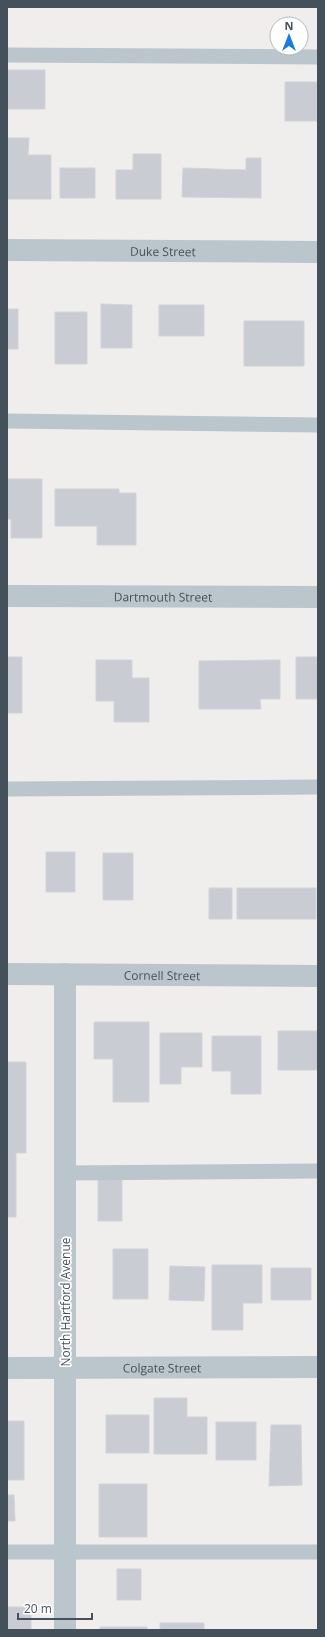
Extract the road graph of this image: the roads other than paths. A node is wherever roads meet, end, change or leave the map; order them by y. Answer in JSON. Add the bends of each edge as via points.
{"nodes":[{"id":1,"x":7,"y":56,"type":"edge"},
{"id":2,"x":318,"y":57,"type":"edge"},
{"id":3,"x":7,"y":250,"type":"edge"},
{"id":4,"x":318,"y":252,"type":"edge"},
{"id":5,"x":7,"y":421,"type":"edge"},
{"id":6,"x":318,"y":425,"type":"edge"},
{"id":7,"x":7,"y":596,"type":"edge"},
{"id":8,"x":318,"y":597,"type":"edge"},
{"id":9,"x":318,"y":787,"type":"edge"},
{"id":10,"x":7,"y":788,"type":"edge"},
{"id":11,"x":7,"y":974,"type":"edge"},
{"id":12,"x":65,"y":974,"type":"junction"},
{"id":13,"x":318,"y":976,"type":"edge"},
{"id":14,"x":318,"y":1171,"type":"edge"},
{"id":15,"x":65,"y":1173,"type":"junction"},
{"id":16,"x":318,"y":1367,"type":"edge"},
{"id":17,"x":7,"y":1368,"type":"edge"},
{"id":18,"x":65,"y":1368,"type":"junction"},
{"id":19,"x":7,"y":1552,"type":"edge"},
{"id":20,"x":65,"y":1552,"type":"junction"},
{"id":21,"x":318,"y":1552,"type":"edge"},
{"id":22,"x":65,"y":1630,"type":"edge"}],
"edges":[{"from":1,"to":2,"type":"lane"},
{"from":3,"to":4,"type":"street","name":"Duke Street"},
{"from":5,"to":6,"type":"lane"},
{"from":7,"to":8,"type":"street","name":"Dartmouth Street"},
{"from":9,"to":10,"type":"lane"},
{"from":11,"to":12,"type":"street","name":"Cornell Street"},
{"from":12,"to":13,"type":"street","name":"Cornell Street"},
{"from":12,"to":15,"type":"street","name":"North Hartford Avenue"},
{"from":14,"to":15,"type":"lane"},
{"from":15,"to":18,"type":"street","name":"North Hartford Avenue"},
{"from":16,"to":18,"type":"street","name":"Colgate Street"},
{"from":17,"to":18,"type":"street","name":"Colgate Street"},
{"from":18,"to":20,"type":"street","name":"North Hartford Avenue"},
{"from":19,"to":20,"type":"lane"},
{"from":20,"to":21,"type":"lane"},
{"from":20,"to":22,"type":"street","name":"North Hartford Avenue"}]}
